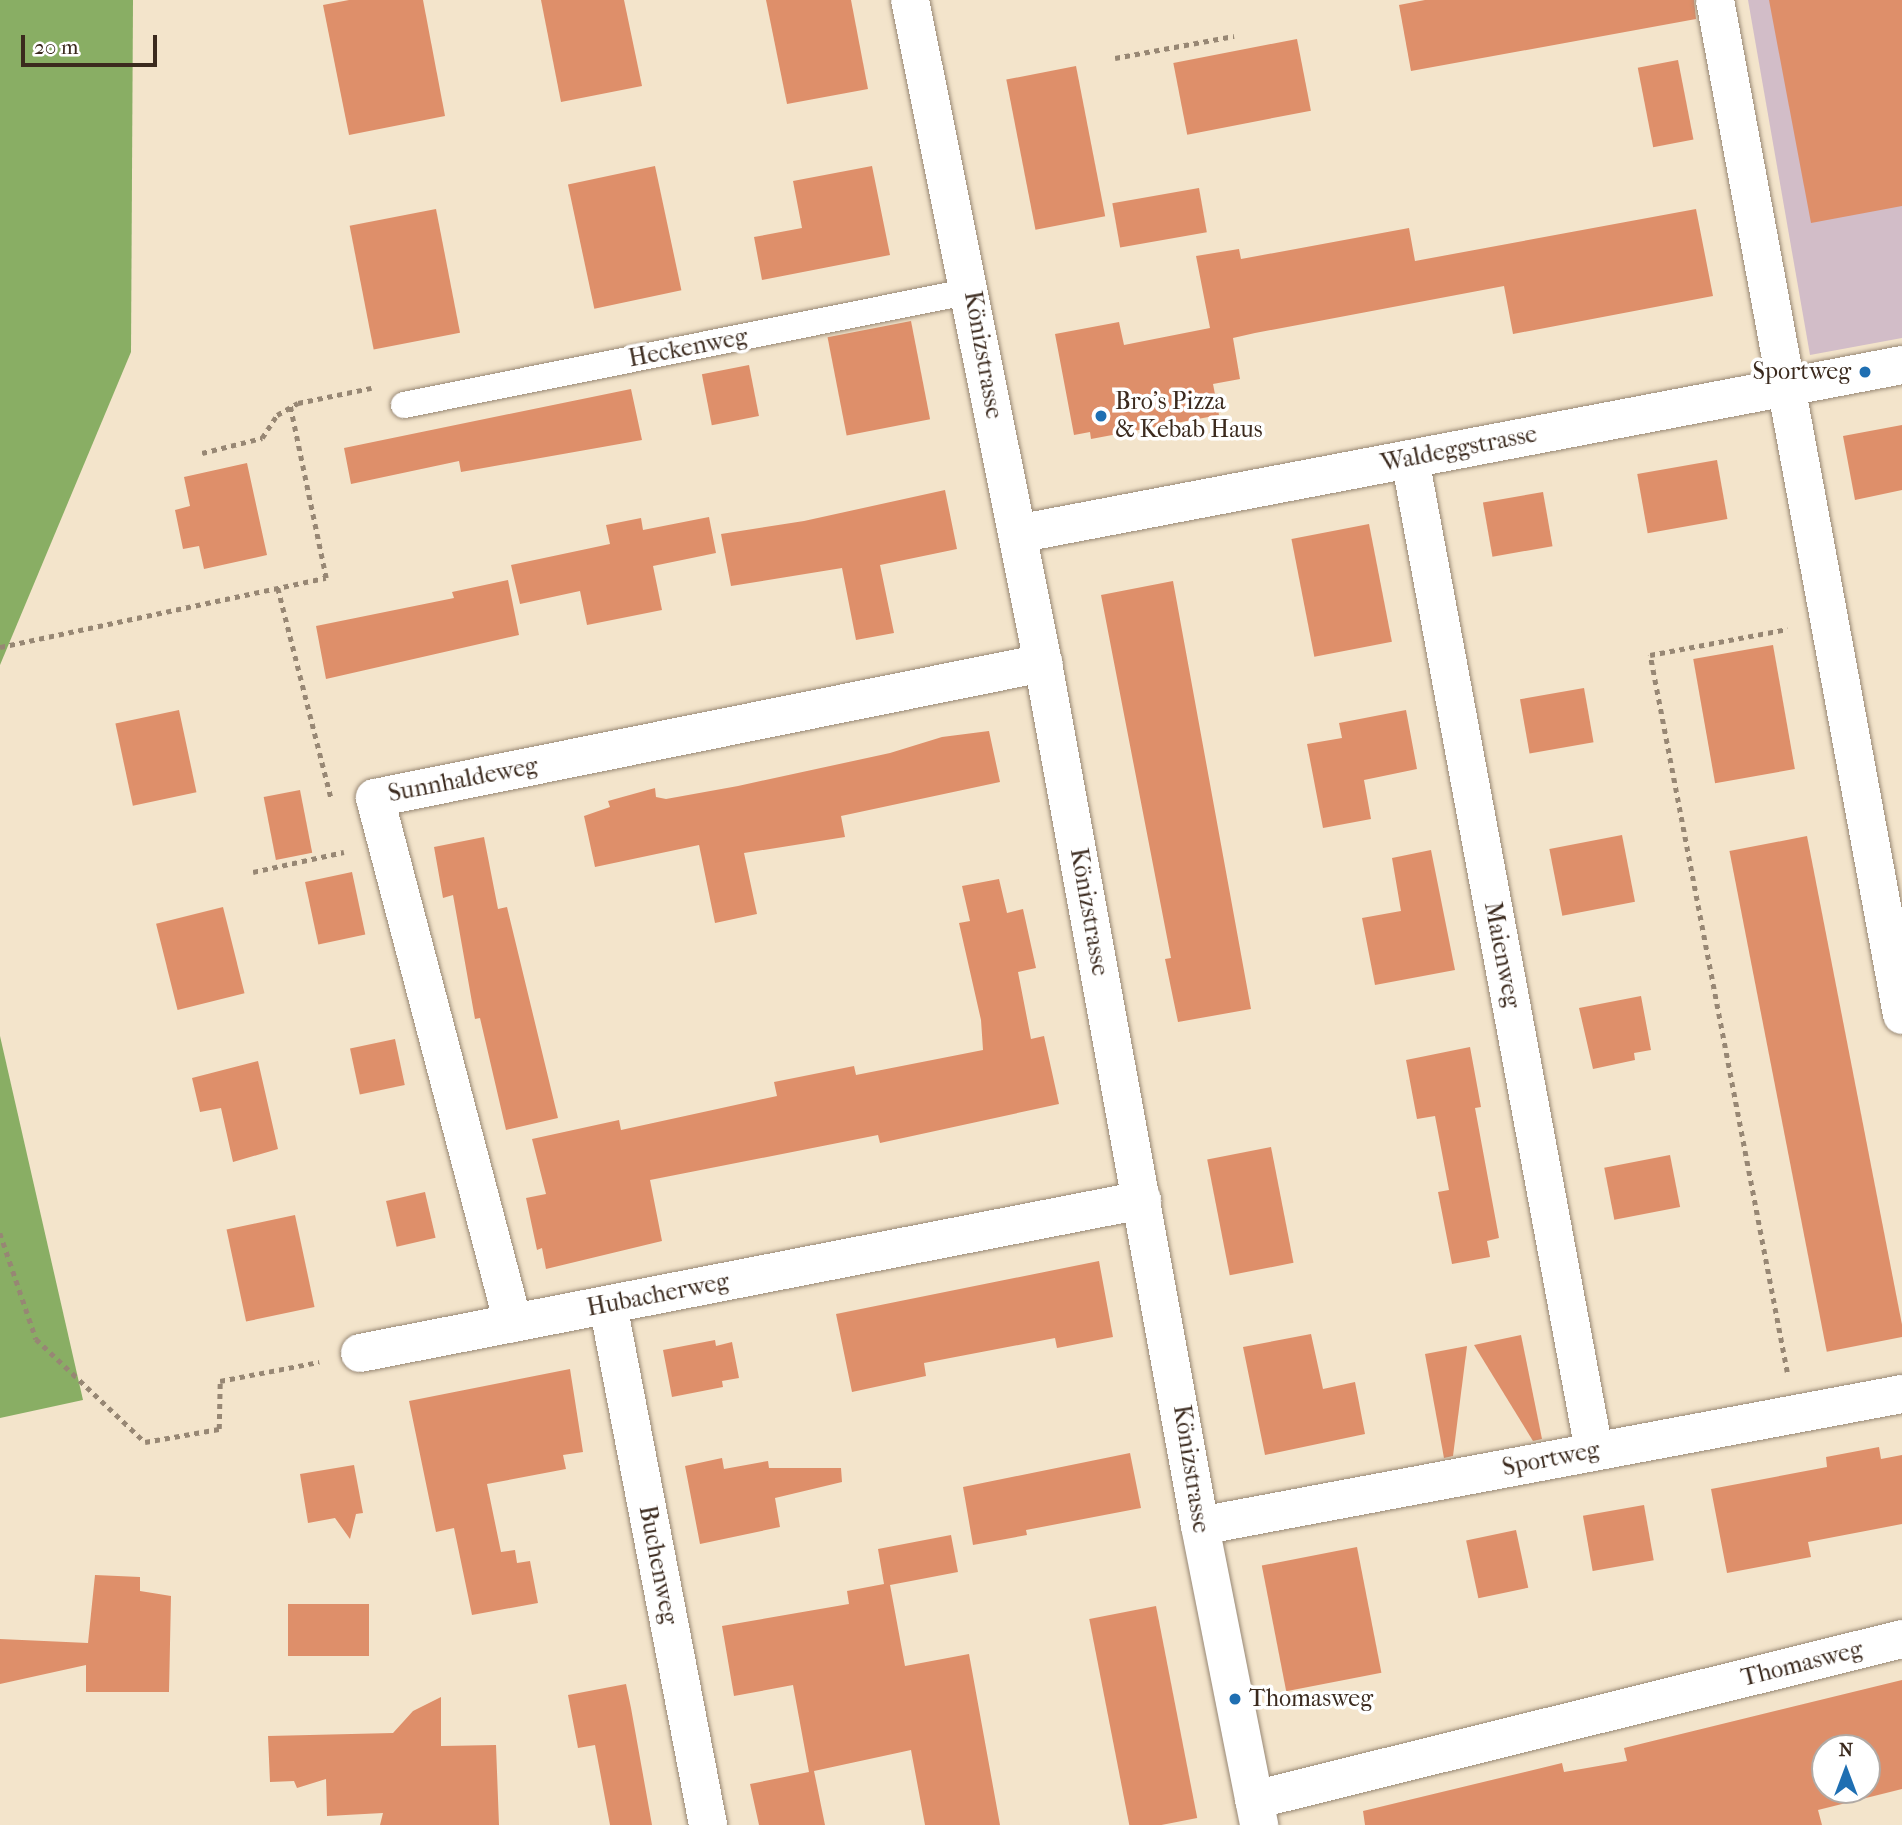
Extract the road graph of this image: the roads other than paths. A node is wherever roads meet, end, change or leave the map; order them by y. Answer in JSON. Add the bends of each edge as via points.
{"nodes":[{"id":1,"x":910,"y":0,"type":"edge"},
{"id":2,"x":1715,"y":0,"type":"edge"},
{"id":3,"x":971,"y":291,"type":"junction"},
{"id":4,"x":1902,"y":365,"type":"edge"},
{"id":5,"x":1788,"y":387,"type":"junction"},
{"id":6,"x":404,"y":405,"type":"dead end"},
{"id":7,"x":1410,"y":459,"type":"junction"},
{"id":8,"x":1017,"y":534,"type":"junction"},
{"id":9,"x":1043,"y":663,"type":"junction"},
{"id":10,"x":1902,"y":1015,"type":"edge"},
{"id":11,"x":1142,"y":1200,"type":"junction"},
{"id":12,"x":608,"y":1305,"type":"junction"},
{"id":13,"x":513,"y":1323,"type":"junction"},
{"id":14,"x":360,"y":1353,"type":"road end"},
{"id":15,"x":1902,"y":1394,"type":"edge"},
{"id":16,"x":1594,"y":1451,"type":"junction"},
{"id":17,"x":1200,"y":1526,"type":"junction"},
{"id":18,"x":1902,"y":1639,"type":"edge"},
{"id":19,"x":1257,"y":1812,"type":"edge"},
{"id":20,"x":708,"y":1825,"type":"edge"}],
"edges":[{"from":1,"to":3,"type":"street","name":"Könizstrasse"},
{"from":2,"to":5,"type":"street"},
{"from":3,"to":6,"type":"lane","name":"Heckenweg"},
{"from":3,"to":8,"type":"street","name":"Könizstrasse"},
{"from":4,"to":5,"type":"street","name":"Waldeggstrasse"},
{"from":5,"to":7,"type":"street","name":"Waldeggstrasse"},
{"from":5,"to":10,"type":"street"},
{"from":7,"to":8,"type":"street","name":"Waldeggstrasse"},
{"from":7,"to":16,"type":"street","name":"Maienweg"},
{"from":8,"to":9,"type":"street","name":"Könizstrasse"},
{"from":9,"to":11,"type":"street","name":"Könizstrasse"},
{"from":9,"to":13,"type":"street","name":"Sunnhaldeweg","via":[[375,798]]},
{"from":11,"to":12,"type":"street","name":"Hubacherweg"},
{"from":11,"to":17,"type":"street","name":"Könizstrasse"},
{"from":12,"to":13,"type":"street","name":"Hubacherweg"},
{"from":12,"to":20,"type":"street","name":"Buchenweg"},
{"from":13,"to":14,"type":"street","name":"Hubacherweg"},
{"from":15,"to":16,"type":"street","name":"Sportweg"},
{"from":16,"to":17,"type":"street","name":"Sportweg"},
{"from":17,"to":19,"type":"street","name":"Könizstrasse"},
{"from":18,"to":19,"type":"street","name":"Thomasweg"}]}
